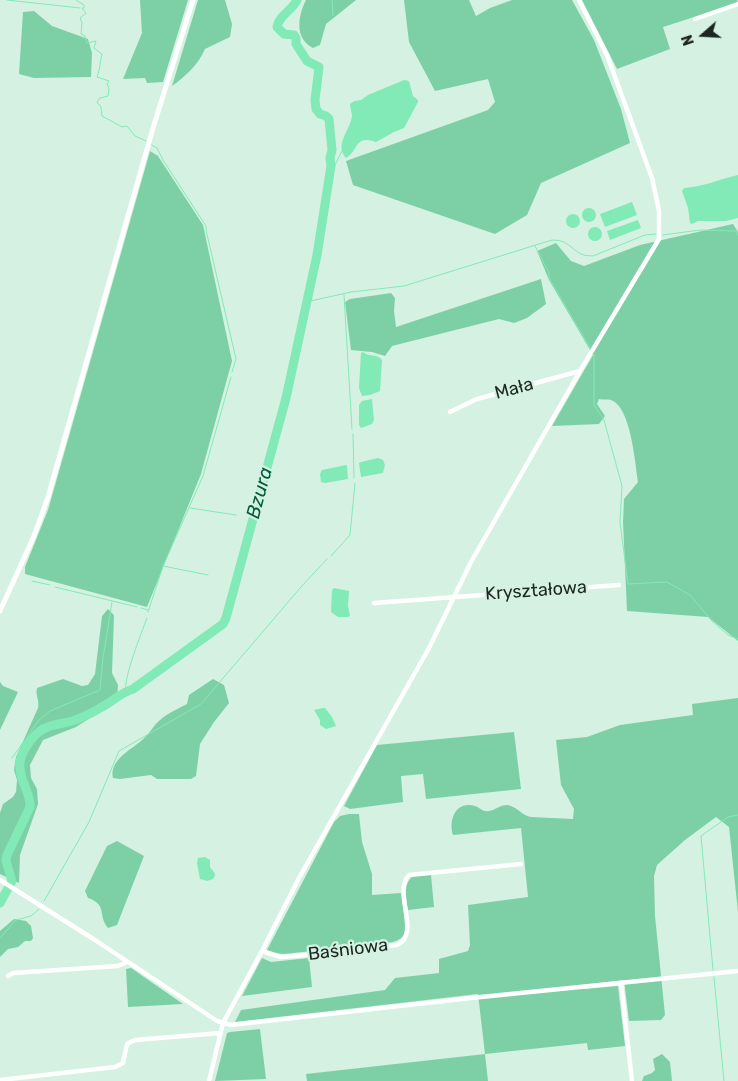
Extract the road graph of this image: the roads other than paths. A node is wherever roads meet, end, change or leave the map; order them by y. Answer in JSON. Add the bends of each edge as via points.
{"nodes":[{"id":1,"x":193,"y":0,"type":"edge"},
{"id":2,"x":579,"y":0,"type":"edge"},
{"id":3,"x":738,"y":4,"type":"edge"},
{"id":4,"x":695,"y":18,"type":"dead end"},
{"id":5,"x":580,"y":371,"type":"junction"},
{"id":6,"x":450,"y":412,"type":"dead end"},
{"id":7,"x":619,"y":586,"type":"dead end"},
{"id":8,"x":453,"y":598,"type":"junction"},
{"id":9,"x":374,"y":603,"type":"dead end"},
{"id":10,"x":0,"y":611,"type":"edge"},
{"id":11,"x":521,"y":864,"type":"dead end"},
{"id":12,"x":0,"y":880,"type":"edge"},
{"id":13,"x":262,"y":951,"type":"junction"},
{"id":14,"x":127,"y":962,"type":"junction"},
{"id":15,"x":738,"y":970,"type":"edge"},
{"id":16,"x":8,"y":976,"type":"dead end"},
{"id":17,"x":621,"y":983,"type":"junction"},
{"id":18,"x":223,"y":1024,"type":"junction"},
{"id":19,"x":221,"y":1033,"type":"junction"},
{"id":20,"x":0,"y":1080,"type":"edge"},
{"id":21,"x":209,"y":1081,"type":"edge"},
{"id":22,"x":632,"y":1081,"type":"edge"}],
"edges":[{"from":1,"to":10,"type":"street","via":[[143,162],[48,497]]},
{"from":2,"to":5,"type":"street","via":[[607,55],[652,178],[660,225],[656,244]]},
{"from":3,"to":4,"type":"street"},
{"from":5,"to":6,"type":"street","name":"Mała","via":[[477,399]]},
{"from":5,"to":8,"type":"street"},
{"from":7,"to":8,"type":"street","name":"Kryształowa"},
{"from":8,"to":9,"type":"street","name":"Kryształowa"},
{"from":8,"to":13,"type":"street","via":[[429,648],[299,878]]},
{"from":11,"to":13,"type":"street","name":"Baśniowa","via":[[409,875],[404,891],[407,933],[397,944],[281,957]]},
{"from":12,"to":14,"type":"street"},
{"from":13,"to":18,"type":"street"},
{"from":14,"to":16,"type":"street","via":[[118,966]]},
{"from":14,"to":18,"type":"street"},
{"from":15,"to":17,"type":"street"},
{"from":17,"to":18,"type":"street","via":[[243,1025]]},
{"from":17,"to":22,"type":"street"},
{"from":18,"to":19,"type":"street"},
{"from":19,"to":20,"type":"street","via":[[135,1040],[127,1044],[123,1063],[115,1067]]},
{"from":19,"to":21,"type":"street"}]}
